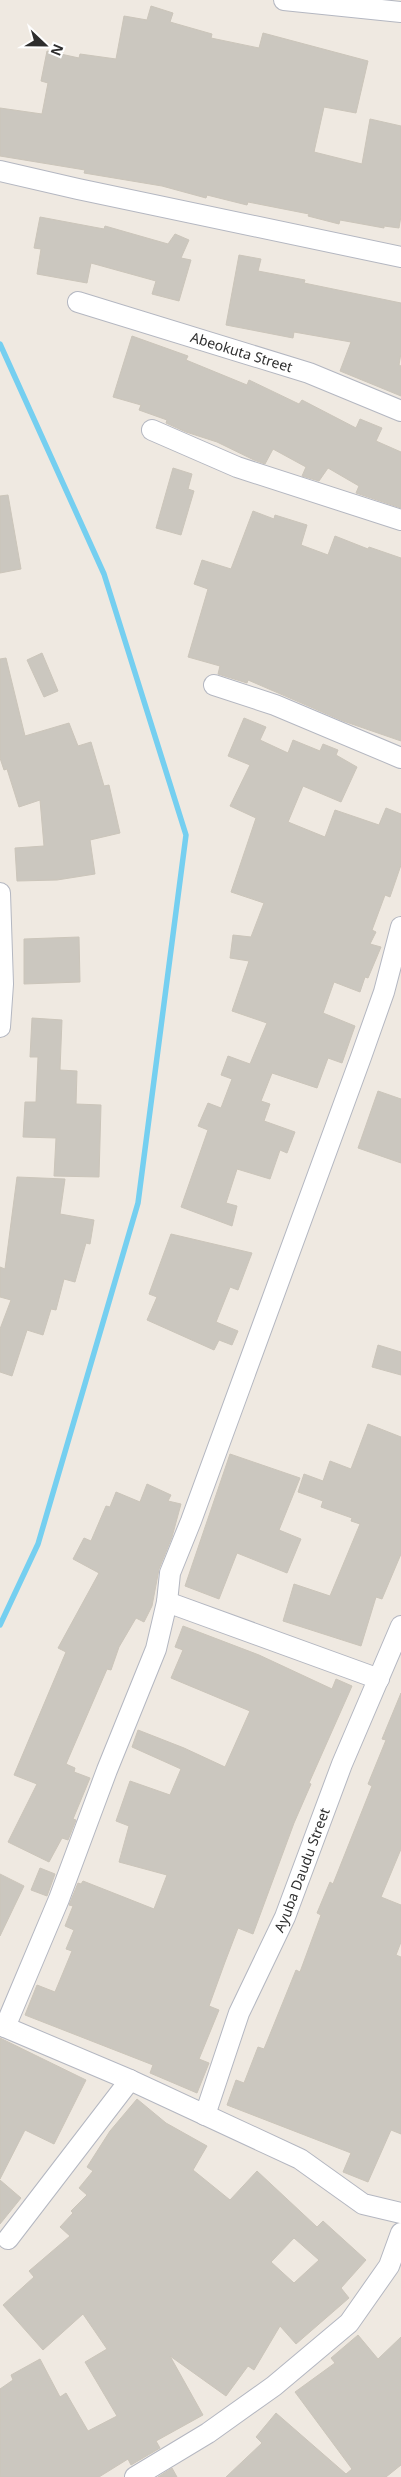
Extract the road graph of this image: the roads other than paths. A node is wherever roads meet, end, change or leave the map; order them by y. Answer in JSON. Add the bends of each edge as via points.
{"nodes":[{"id":1,"x":284,"y":0,"type":"edge"},
{"id":2,"x":401,"y":12,"type":"edge"},
{"id":3,"x":0,"y":171,"type":"edge"},
{"id":4,"x":401,"y":257,"type":"edge"},
{"id":5,"x":78,"y":302,"type":"dead end"},
{"id":6,"x":401,"y":411,"type":"edge"},
{"id":7,"x":152,"y":430,"type":"dead end"},
{"id":8,"x":401,"y":520,"type":"edge"},
{"id":9,"x":214,"y":685,"type":"dead end"},
{"id":10,"x":401,"y":758,"type":"edge"},
{"id":11,"x":0,"y":893,"type":"edge"},
{"id":12,"x":401,"y":927,"type":"edge"},
{"id":13,"x":0,"y":1027,"type":"edge"},
{"id":14,"x":167,"y":1602,"type":"junction"},
{"id":15,"x":401,"y":1626,"type":"edge"},
{"id":16,"x":378,"y":1679,"type":"junction"},
{"id":17,"x":2,"y":2026,"type":"edge"},
{"id":18,"x":130,"y":2080,"type":"junction"},
{"id":19,"x":205,"y":2115,"type":"junction"},
{"id":20,"x":401,"y":2214,"type":"edge"},
{"id":21,"x":401,"y":2233,"type":"edge"},
{"id":22,"x":8,"y":2239,"type":"dead end"},
{"id":23,"x":135,"y":2477,"type":"edge"}],
"edges":[{"from":1,"to":2,"type":"street"},
{"from":3,"to":4,"type":"street"},
{"from":5,"to":6,"type":"street","name":"Abeokuta Street","via":[[309,373]]},
{"from":7,"to":8,"type":"street","via":[[237,467]]},
{"from":9,"to":10,"type":"street","via":[[275,705]]},
{"from":11,"to":13,"type":"street","via":[[3,984]]},
{"from":12,"to":14,"type":"street","via":[[384,992],[170,1574]]},
{"from":14,"to":16,"type":"street"},
{"from":14,"to":17,"type":"street","via":[[156,1649],[106,1770],[59,1899]]},
{"from":15,"to":16,"type":"street","name":"Ayuba Daudu Street"},
{"from":16,"to":19,"type":"street","name":"Ayuba Daudu Street","via":[[342,1764],[285,1917],[239,2013]]},
{"from":17,"to":18,"type":"street"},
{"from":18,"to":19,"type":"street"},
{"from":18,"to":22,"type":"street"},
{"from":19,"to":20,"type":"street","via":[[300,2159],[363,2204]]},
{"from":21,"to":23,"type":"street","via":[[389,2266],[349,2323],[274,2386],[208,2433]]}]}
